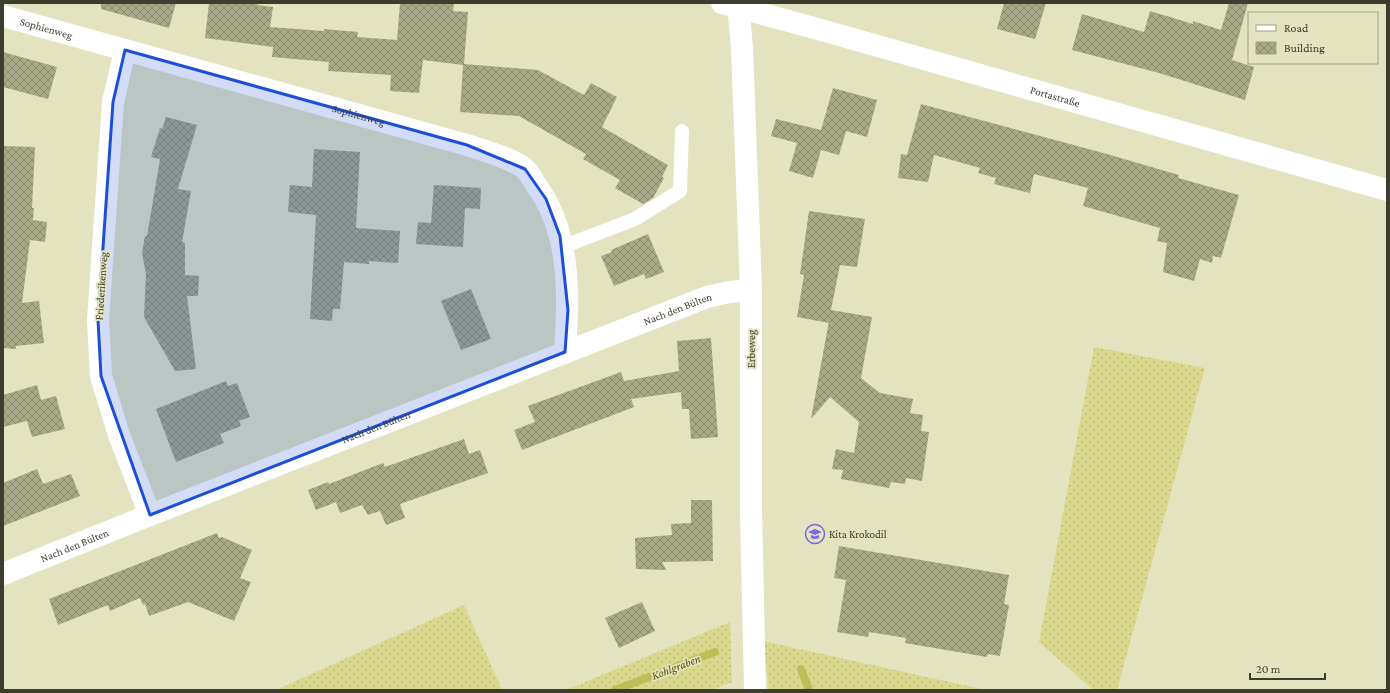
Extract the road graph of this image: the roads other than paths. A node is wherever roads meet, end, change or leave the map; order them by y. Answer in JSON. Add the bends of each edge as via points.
{"nodes":[{"id":1,"x":733,"y":4,"type":"edge"},
{"id":2,"x":3,"y":16,"type":"edge"},
{"id":3,"x":125,"y":50,"type":"junction"},
{"id":4,"x":682,"y":131,"type":"dead end"},
{"id":5,"x":1387,"y":190,"type":"edge"},
{"id":6,"x":562,"y":247,"type":"junction"},
{"id":7,"x":751,"y":290,"type":"junction"},
{"id":8,"x":565,"y":352,"type":"junction"},
{"id":9,"x":150,"y":515,"type":"junction"},
{"id":10,"x":3,"y":574,"type":"edge"},
{"id":11,"x":755,"y":690,"type":"edge"}],
"edges":[{"from":1,"to":5,"type":"street","name":"Portastraße"},
{"from":1,"to":7,"type":"street","name":"Erbeweg","via":[[742,48]]},
{"from":2,"to":3,"type":"street","name":"Sophienweg"},
{"from":3,"to":6,"type":"street","name":"Sophienweg","via":[[467,145],[512,161],[525,169],[546,198]]},
{"from":3,"to":9,"type":"street","name":"Friederikenweg","via":[[113,102],[98,320],[101,376],[119,435]]},
{"from":4,"to":6,"type":"lane","via":[[680,191],[635,219]]},
{"from":6,"to":8,"type":"street","name":"Sophienweg","via":[[568,310]]},
{"from":7,"to":8,"type":"street","name":"Nach den Bülten","via":[[707,297]]},
{"from":7,"to":11,"type":"street","name":"Erbeweg","via":[[751,512]]},
{"from":8,"to":9,"type":"street","name":"Nach den Bülten"},
{"from":9,"to":10,"type":"street","name":"Nach den Bülten"}]}
